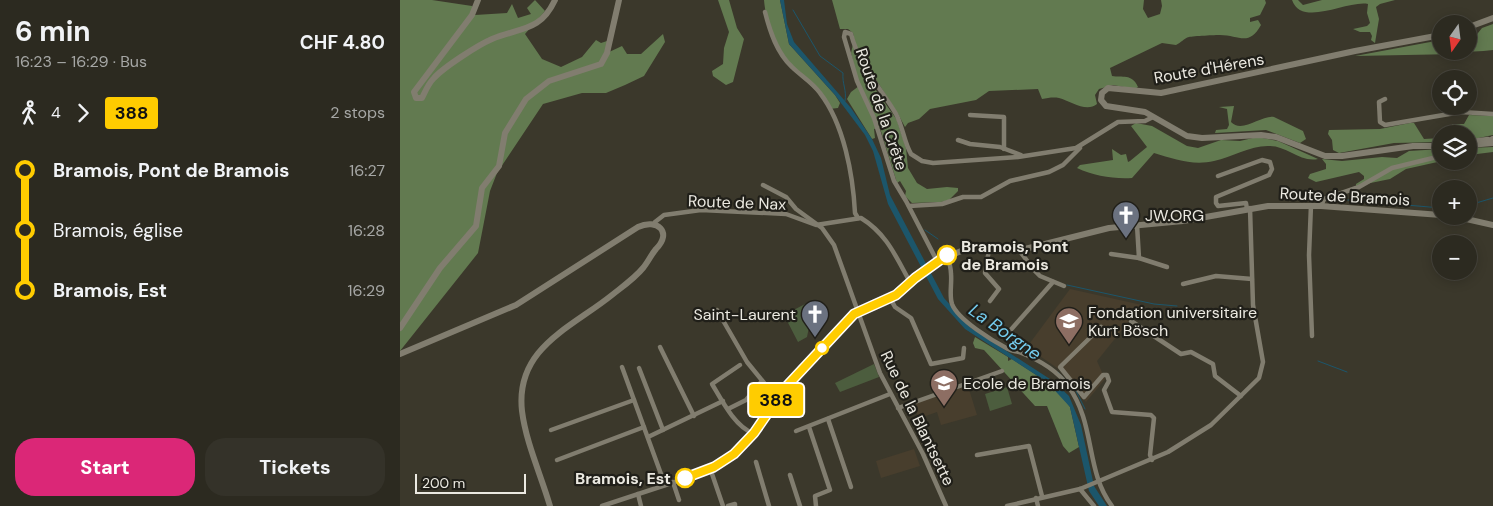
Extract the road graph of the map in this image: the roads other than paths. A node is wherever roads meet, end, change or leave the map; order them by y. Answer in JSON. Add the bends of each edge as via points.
{"nodes":[{"id":1,"x":478,"y":0,"type":"edge"},
{"id":2,"x":556,"y":0,"type":"edge"},
{"id":3,"x":619,"y":0,"type":"edge"},
{"id":4,"x":765,"y":12,"type":"dead end"},
{"id":5,"x":1493,"y":18,"type":"edge"},
{"id":6,"x":1478,"y":24,"type":"edge"},
{"id":7,"x":1432,"y":37,"type":"edge"},
{"id":8,"x":1385,"y":98,"type":"dead end"},
{"id":9,"x":1493,"y":114,"type":"edge"},
{"id":10,"x":970,"y":115,"type":"dead end"},
{"id":11,"x":1153,"y":117,"type":"junction"},
{"id":12,"x":958,"y":140,"type":"dead end"},
{"id":13,"x":1432,"y":146,"type":"edge"},
{"id":14,"x":1080,"y":148,"type":"junction"},
{"id":15,"x":1004,"y":149,"type":"junction"},
{"id":16,"x":1023,"y":156,"type":"junction"},
{"id":17,"x":1432,"y":158,"type":"edge"},
{"id":18,"x":1218,"y":176,"type":"dead end"},
{"id":19,"x":763,"y":185,"type":"dead end"},
{"id":20,"x":909,"y":206,"type":"junction"},
{"id":21,"x":1311,"y":206,"type":"junction"},
{"id":22,"x":1321,"y":206,"type":"junction"},
{"id":23,"x":1248,"y":208,"type":"junction"},
{"id":24,"x":1432,"y":214,"type":"edge"},
{"id":25,"x":858,"y":218,"type":"junction"},
{"id":26,"x":1477,"y":221,"type":"edge"},
{"id":27,"x":655,"y":222,"type":"dead end"},
{"id":28,"x":819,"y":225,"type":"junction"},
{"id":29,"x":1137,"y":225,"type":"junction"},
{"id":30,"x":1493,"y":225,"type":"edge"},
{"id":31,"x":989,"y":250,"type":"junction"},
{"id":32,"x":1019,"y":250,"type":"junction"},
{"id":33,"x":1110,"y":254,"type":"dead end"},
{"id":34,"x":947,"y":255,"type":"junction"},
{"id":35,"x":1139,"y":258,"type":"junction"},
{"id":36,"x":937,"y":261,"type":"junction"},
{"id":37,"x":1167,"y":267,"type":"dead end"},
{"id":38,"x":1252,"y":279,"type":"junction"},
{"id":39,"x":910,"y":282,"type":"junction"},
{"id":40,"x":1053,"y":282,"type":"junction"},
{"id":41,"x":1183,"y":284,"type":"dead end"},
{"id":42,"x":1064,"y":286,"type":"dead end"},
{"id":43,"x":890,"y":298,"type":"junction"},
{"id":44,"x":990,"y":301,"type":"dead end"},
{"id":45,"x":717,"y":310,"type":"dead end"},
{"id":46,"x":858,"y":312,"type":"junction"},
{"id":47,"x":1131,"y":321,"type":"dead end"},
{"id":48,"x":1101,"y":327,"type":"dead end"},
{"id":49,"x":400,"y":328,"type":"edge"},
{"id":50,"x":1008,"y":333,"type":"dead end"},
{"id":51,"x":1312,"y":336,"type":"dead end"},
{"id":52,"x":660,"y":347,"type":"dead end"},
{"id":53,"x":964,"y":348,"type":"dead end"},
{"id":54,"x":400,"y":354,"type":"edge"},
{"id":55,"x":740,"y":365,"type":"dead end"},
{"id":56,"x":622,"y":367,"type":"dead end"},
{"id":57,"x":639,"y":368,"type":"dead end"},
{"id":58,"x":1002,"y":371,"type":"dead end"},
{"id":59,"x":765,"y":383,"type":"junction"},
{"id":60,"x":890,"y":394,"type":"junction"},
{"id":61,"x":1241,"y":396,"type":"junction"},
{"id":62,"x":776,"y":399,"type":"junction"},
{"id":63,"x":634,"y":400,"type":"junction"},
{"id":64,"x":723,"y":401,"type":"junction"},
{"id":65,"x":898,"y":408,"type":"junction"},
{"id":66,"x":728,"y":409,"type":"junction"},
{"id":67,"x":694,"y":416,"type":"junction"},
{"id":68,"x":828,"y":419,"type":"junction"},
{"id":69,"x":644,"y":427,"type":"junction"},
{"id":70,"x":808,"y":427,"type":"junction"},
{"id":71,"x":551,"y":430,"type":"dead end"},
{"id":72,"x":664,"y":430,"type":"junction"},
{"id":73,"x":796,"y":431,"type":"dead end"},
{"id":74,"x":754,"y":433,"type":"junction"},
{"id":75,"x":648,"y":437,"type":"junction"},
{"id":76,"x":977,"y":455,"type":"dead end"},
{"id":77,"x":558,"y":460,"type":"dead end"},
{"id":78,"x":1152,"y":460,"type":"junction"},
{"id":79,"x":756,"y":462,"type":"dead end"},
{"id":80,"x":710,"y":468,"type":"junction"},
{"id":81,"x":790,"y":475,"type":"dead end"},
{"id":82,"x":1098,"y":481,"type":"junction"},
{"id":83,"x":673,"y":482,"type":"junction"},
{"id":84,"x":665,"y":485,"type":"junction"},
{"id":85,"x":851,"y":487,"type":"dead end"},
{"id":86,"x":1080,"y":488,"type":"junction"},
{"id":87,"x":638,"y":494,"type":"junction"},
{"id":88,"x":1042,"y":496,"type":"junction"},
{"id":89,"x":1036,"y":498,"type":"junction"},
{"id":90,"x":679,"y":500,"type":"dead end"},
{"id":91,"x":550,"y":506,"type":"edge"},
{"id":92,"x":602,"y":506,"type":"edge"},
{"id":93,"x":641,"y":506,"type":"edge"},
{"id":94,"x":723,"y":506,"type":"edge"},
{"id":95,"x":728,"y":506,"type":"edge"},
{"id":96,"x":736,"y":506,"type":"edge"},
{"id":97,"x":769,"y":506,"type":"edge"},
{"id":98,"x":800,"y":506,"type":"edge"},
{"id":99,"x":816,"y":506,"type":"edge"},
{"id":100,"x":946,"y":506,"type":"edge"},
{"id":101,"x":1007,"y":506,"type":"edge"},
{"id":102,"x":1038,"y":506,"type":"edge"},
{"id":103,"x":1094,"y":506,"type":"edge"},
{"id":104,"x":1112,"y":506,"type":"edge"}],
"edges":[{"from":1,"to":2,"type":"street","via":[[475,11],[414,92],[415,96],[422,98],[437,74],[475,49],[492,39],[532,27],[549,12]]},
{"from":3,"to":49,"type":"street","via":[[607,53],[601,64],[549,80],[520,108],[505,133],[499,166],[480,193],[476,226],[440,268]]},
{"from":4,"to":25,"type":"street","via":[[773,41],[789,65],[821,93],[842,134]]},
{"from":5,"to":6,"type":"street"},
{"from":7,"to":11,"type":"street","name":"Route d'Hérens","via":[[1168,92],[1112,88],[1102,93],[1101,100],[1106,106],[1138,110]]},
{"from":8,"to":9,"type":"street","via":[[1379,106],[1380,122],[1385,125],[1461,112]]},
{"from":10,"to":15,"type":"street","via":[[1004,117]]},
{"from":11,"to":13,"type":"street","name":"Route d'Hérens","via":[[1194,138],[1261,134],[1325,156]]},
{"from":11,"to":14,"type":"street","name":"Route de la Crête","via":[[1145,121],[1118,122]]},
{"from":12,"to":15,"type":"street","name":"Route de la Crête"},
{"from":14,"to":16,"type":"street","name":"Route de la Crête"},
{"from":14,"to":20,"type":"street","via":[[1061,166],[1042,174],[1010,180],[981,196],[963,197],[942,204]]},
{"from":15,"to":16,"type":"street","name":"Route de la Crête"},
{"from":16,"to":20,"type":"street","name":"Route de la Crête","via":[[933,163],[912,156],[898,119],[864,67],[851,34],[846,32],[844,37],[856,81],[874,118],[894,181]]},
{"from":17,"to":22,"type":"street","via":[[1392,168],[1323,200]]},
{"from":18,"to":23,"type":"street","name":"Route de Bramois","via":[[1262,160],[1270,162],[1270,174],[1216,197],[1218,206],[1246,203]]},
{"from":19,"to":28,"type":"street","via":[[786,197],[796,210]]},
{"from":20,"to":36,"type":"street","name":"Route de la Crête"},
{"from":21,"to":22,"type":"street","name":"Route de Bramois"},
{"from":21,"to":23,"type":"street","name":"Route de Bramois"},
{"from":21,"to":51,"type":"street"},
{"from":22,"to":24,"type":"street","name":"Route de Bramois"},
{"from":23,"to":29,"type":"street","name":"Route de Bramois"},
{"from":23,"to":38,"type":"street"},
{"from":25,"to":28,"type":"street"},
{"from":25,"to":39,"type":"street","via":[[884,237]]},
{"from":26,"to":30,"type":"street"},
{"from":27,"to":28,"type":"street","name":"Route de Nax","via":[[669,214],[707,210],[786,214]]},
{"from":28,"to":46,"type":"street","name":"Rue de la Blantsette","via":[[834,246]]},
{"from":29,"to":32,"type":"street","name":"Route de Bramois","via":[[1104,229]]},
{"from":29,"to":35,"type":"street"},
{"from":31,"to":32,"type":"street","name":"Route de Bramois"},
{"from":31,"to":34,"type":"street","name":"Route de Bramois","via":[[968,248]]},
{"from":31,"to":44,"type":"street","via":[[985,273],[1000,289]]},
{"from":32,"to":40,"type":"street","via":[[1034,270]]},
{"from":33,"to":35,"type":"street"},
{"from":34,"to":36,"type":"street","name":"Route de Bramois"},
{"from":34,"to":82,"type":"street","via":[[952,272],[952,304],[959,314],[1010,351],[1032,358],[1056,372],[1068,386],[1083,413]]},
{"from":35,"to":37,"type":"street"},
{"from":36,"to":39,"type":"street","name":"Route de Bramois"},
{"from":38,"to":41,"type":"street","via":[[1216,276]]},
{"from":38,"to":61,"type":"street","via":[[1254,313],[1264,367],[1259,378]]},
{"from":39,"to":43,"type":"street","name":"Route de Bramois"},
{"from":40,"to":42,"type":"street"},
{"from":40,"to":50,"type":"street"},
{"from":43,"to":46,"type":"street","name":"Route de Bramois"},
{"from":43,"to":53,"type":"street","via":[[895,307],[911,318],[931,364],[963,358]]},
{"from":45,"to":59,"type":"street","via":[[747,362]]},
{"from":46,"to":60,"type":"street","name":"Rue de la Blantsette"},
{"from":46,"to":62,"type":"street"},
{"from":47,"to":61,"type":"street","via":[[1181,354],[1191,352],[1213,364],[1215,376]]},
{"from":48,"to":78,"type":"street","via":[[1060,367],[1084,397],[1103,375],[1107,375],[1109,381],[1104,390],[1112,412],[1151,415],[1154,418]]},
{"from":52,"to":67,"type":"street"},
{"from":54,"to":91,"type":"street","via":[[516,305],[638,227],[651,224],[661,229],[663,242],[641,270],[604,302],[555,336],[536,355],[526,373],[522,395],[524,419]]},
{"from":55,"to":64,"type":"street","via":[[712,384]]},
{"from":56,"to":63,"type":"street"},
{"from":57,"to":72,"type":"street"},
{"from":58,"to":65,"type":"street"},
{"from":59,"to":62,"type":"street"},
{"from":59,"to":66,"type":"street","via":[[746,400]]},
{"from":60,"to":65,"type":"street","name":"Rue de la Blantsette"},
{"from":60,"to":68,"type":"street"},
{"from":61,"to":78,"type":"street","via":[[1211,425]]},
{"from":62,"to":74,"type":"street"},
{"from":63,"to":69,"type":"street"},
{"from":63,"to":71,"type":"street"},
{"from":64,"to":66,"type":"street"},
{"from":64,"to":67,"type":"street"},
{"from":65,"to":100,"type":"street","name":"Rue de la Blantsette"},
{"from":66,"to":74,"type":"street","via":[[743,427]]},
{"from":67,"to":72,"type":"street"},
{"from":68,"to":70,"type":"street"},
{"from":68,"to":85,"type":"street"},
{"from":69,"to":75,"type":"street"},
{"from":69,"to":77,"type":"street"},
{"from":70,"to":73,"type":"street"},
{"from":70,"to":99,"type":"street","via":[[830,490],[815,496]]},
{"from":72,"to":75,"type":"street"},
{"from":74,"to":80,"type":"street","via":[[730,457]]},
{"from":75,"to":84,"type":"street"},
{"from":76,"to":88,"type":"street","via":[[1029,446]]},
{"from":78,"to":82,"type":"street"},
{"from":79,"to":97,"type":"street"},
{"from":80,"to":83,"type":"street"},
{"from":80,"to":94,"type":"street"},
{"from":81,"to":98,"type":"street"},
{"from":82,"to":86,"type":"street"},
{"from":82,"to":104,"type":"street"},
{"from":83,"to":84,"type":"street"},
{"from":83,"to":90,"type":"street"},
{"from":84,"to":87,"type":"street"},
{"from":86,"to":88,"type":"street"},
{"from":86,"to":103,"type":"street"},
{"from":87,"to":92,"type":"street"},
{"from":87,"to":93,"type":"street"},
{"from":88,"to":89,"type":"street"},
{"from":89,"to":101,"type":"street"},
{"from":89,"to":102,"type":"street"},
{"from":95,"to":96,"type":"street"}]}
